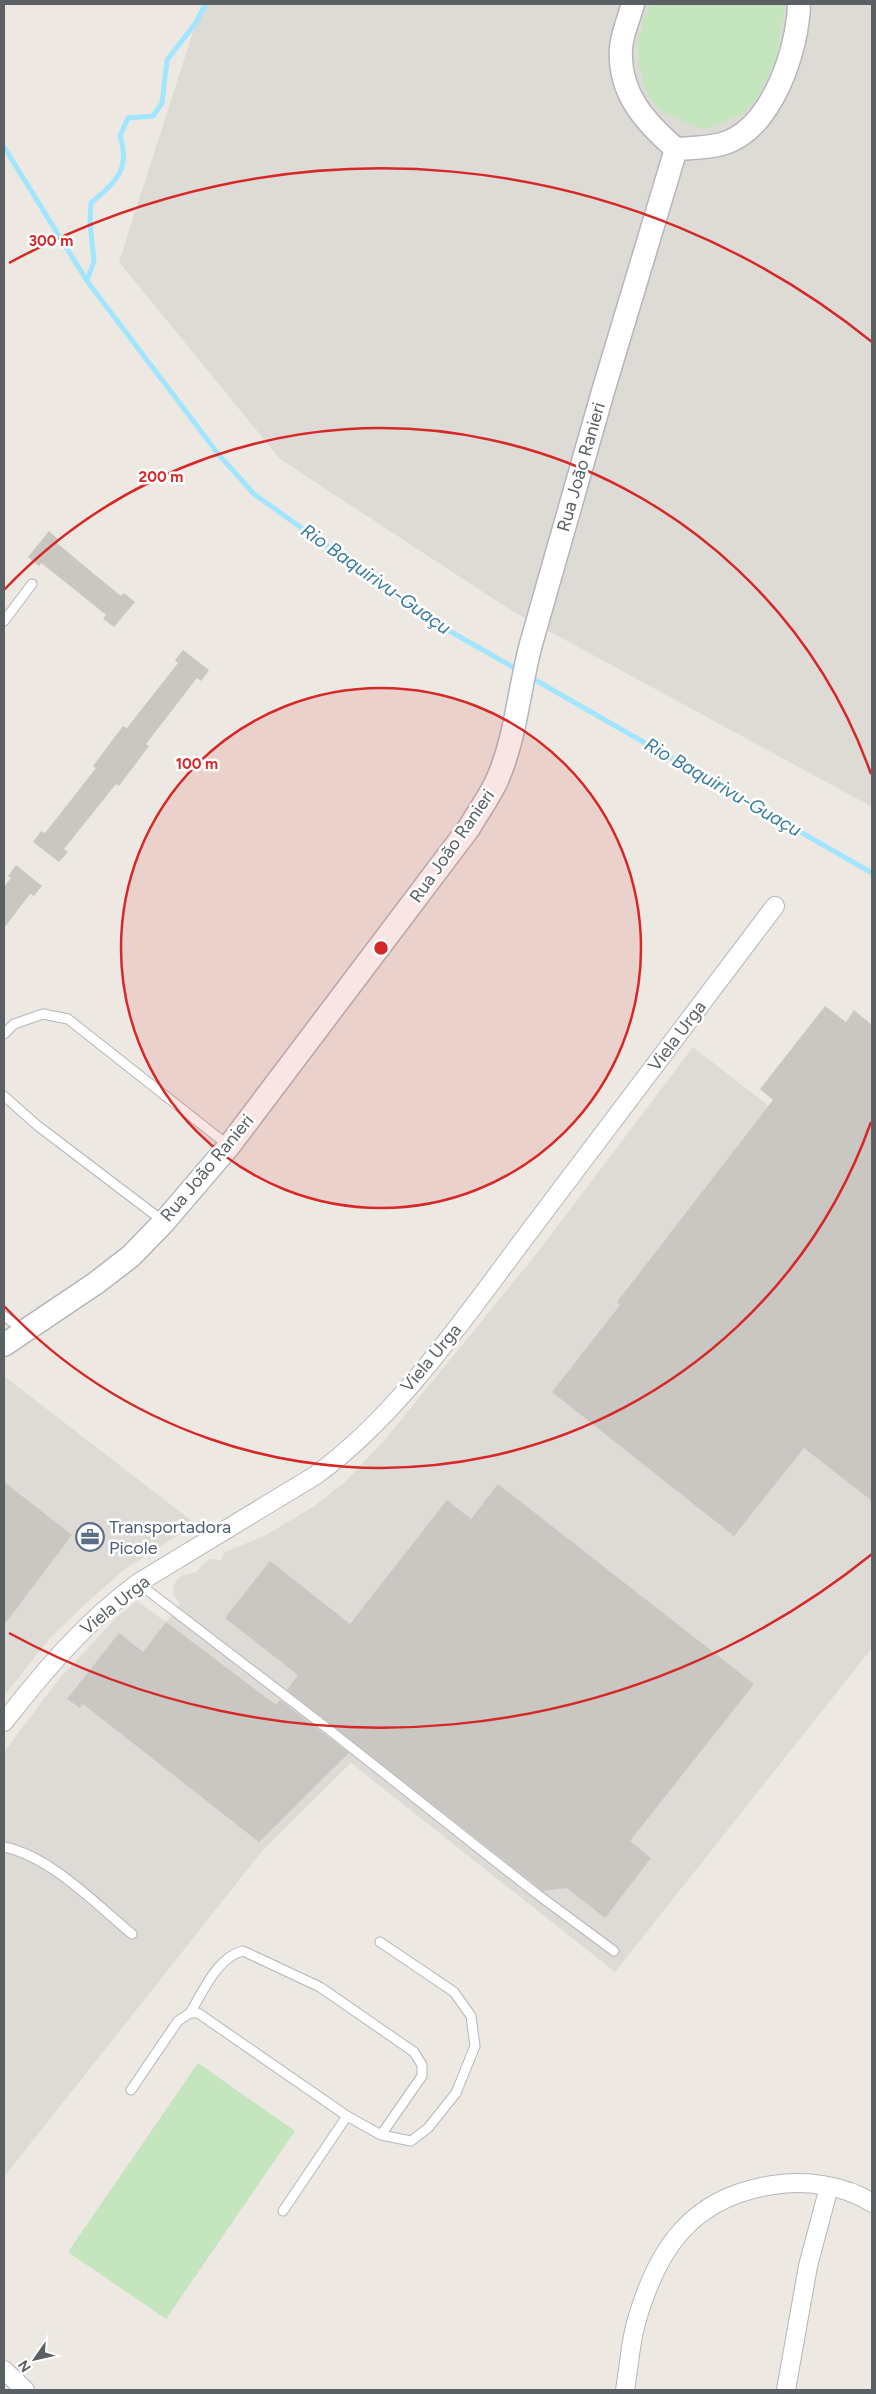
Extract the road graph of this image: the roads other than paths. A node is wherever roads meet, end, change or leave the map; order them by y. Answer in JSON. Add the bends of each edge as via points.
{"nodes":[{"id":1,"x":633,"y":4,"type":"edge"},
{"id":2,"x":800,"y":4,"type":"edge"},
{"id":3,"x":676,"y":149,"type":"junction"},
{"id":4,"x":32,"y":584,"type":"dead end"},
{"id":5,"x":4,"y":621,"type":"edge"},
{"id":6,"x":775,"y":906,"type":"dead end"},
{"id":7,"x":4,"y":1034,"type":"edge"},
{"id":8,"x":4,"y":1096,"type":"edge"},
{"id":9,"x":229,"y":1146,"type":"junction"},
{"id":10,"x":164,"y":1222,"type":"junction"},
{"id":11,"x":4,"y":1316,"type":"edge"},
{"id":12,"x":26,"y":1332,"type":"junction"},
{"id":13,"x":4,"y":1345,"type":"edge"},
{"id":14,"x":138,"y":1583,"type":"junction"},
{"id":15,"x":4,"y":1722,"type":"edge"},
{"id":16,"x":4,"y":1847,"type":"edge"},
{"id":17,"x":132,"y":1934,"type":"dead end"},
{"id":18,"x":380,"y":1942,"type":"dead end"},
{"id":19,"x":614,"y":1951,"type":"dead end"},
{"id":20,"x":190,"y":2013,"type":"junction"},
{"id":21,"x":131,"y":2090,"type":"dead end"},
{"id":22,"x":347,"y":2116,"type":"junction"},
{"id":23,"x":381,"y":2135,"type":"junction"},
{"id":24,"x":829,"y":2187,"type":"junction"},
{"id":25,"x":872,"y":2203,"type":"edge"},
{"id":26,"x":283,"y":2211,"type":"dead end"},
{"id":27,"x":4,"y":2370,"type":"edge"},
{"id":28,"x":25,"y":2390,"type":"edge"},
{"id":29,"x":625,"y":2390,"type":"edge"},
{"id":30,"x":786,"y":2390,"type":"edge"}],
"edges":[{"from":1,"to":3,"type":"street","via":[[621,48],[625,79],[636,108],[650,127]]},
{"from":2,"to":3,"type":"street","via":[[784,76],[757,120],[723,144]]},
{"from":3,"to":9,"type":"street","name":"Rua João Ranieri","via":[[530,644],[509,748],[498,780],[469,828]]},
{"from":4,"to":5,"type":"lane"},
{"from":6,"to":14,"type":"street","name":"Viela Urga","via":[[457,1328],[380,1419],[316,1475]]},
{"from":7,"to":9,"type":"lane","via":[[14,1024],[43,1014],[68,1019]]},
{"from":8,"to":10,"type":"lane","via":[[38,1126]]},
{"from":9,"to":10,"type":"street","name":"Rua João Ranieri"},
{"from":10,"to":12,"type":"street","name":"Rua João Ranieri","via":[[131,1256]]},
{"from":11,"to":12,"type":"lane"},
{"from":12,"to":13,"type":"street","name":"Rua João Ranieri"},
{"from":14,"to":15,"type":"street","name":"Viela Urga","via":[[67,1645]]},
{"from":14,"to":19,"type":"lane"},
{"from":16,"to":17,"type":"lane","via":[[22,1850],[58,1874]]},
{"from":18,"to":23,"type":"lane","via":[[454,1992],[471,2016],[475,2046],[456,2093],[428,2128],[411,2141]]},
{"from":20,"to":21,"type":"lane","via":[[178,2021]]},
{"from":20,"to":22,"type":"lane","via":[[198,2013]]},
{"from":20,"to":23,"type":"lane","via":[[222,1962],[242,1951],[320,1987],[414,2052],[422,2065],[422,2076]]},
{"from":22,"to":23,"type":"lane"},
{"from":22,"to":26,"type":"lane"},
{"from":24,"to":25,"type":"street"},
{"from":24,"to":29,"type":"street","via":[[793,2182],[754,2188],[711,2205],[680,2230],[656,2266],[636,2324]]},
{"from":24,"to":30,"type":"street","via":[[808,2266]]},
{"from":27,"to":28,"type":"street"}]}
